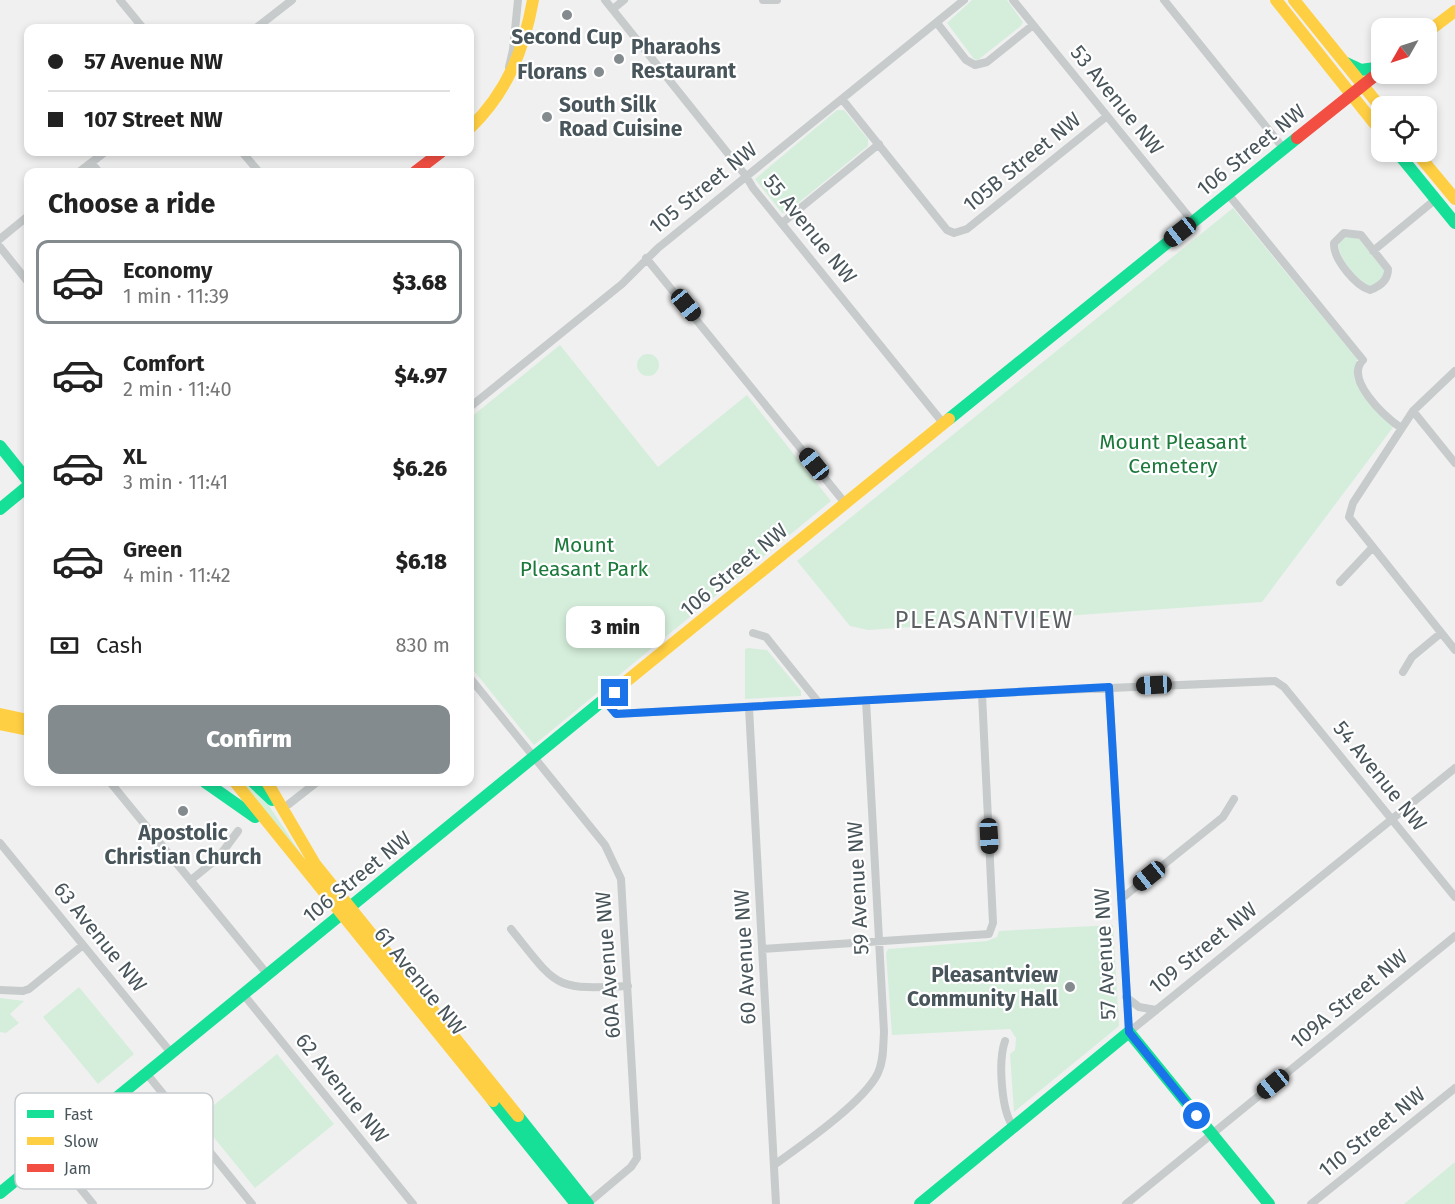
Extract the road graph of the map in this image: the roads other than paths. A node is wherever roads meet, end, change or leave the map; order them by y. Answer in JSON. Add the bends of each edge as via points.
{"nodes":[{"id":1,"x":120,"y":0,"type":"edge"},
{"id":2,"x":292,"y":0,"type":"edge"},
{"id":3,"x":518,"y":0,"type":"edge"},
{"id":4,"x":533,"y":0,"type":"edge"},
{"id":5,"x":605,"y":0,"type":"edge"},
{"id":6,"x":624,"y":0,"type":"edge"},
{"id":7,"x":777,"y":0,"type":"edge"},
{"id":8,"x":964,"y":0,"type":"edge"},
{"id":9,"x":1013,"y":0,"type":"edge"},
{"id":10,"x":1164,"y":0,"type":"edge"},
{"id":11,"x":1276,"y":0,"type":"edge"},
{"id":12,"x":1294,"y":0,"type":"edge"},
{"id":13,"x":765,"y":1,"type":"edge"},
{"id":14,"x":613,"y":9,"type":"junction"},
{"id":15,"x":1455,"y":11,"type":"edge"},
{"id":16,"x":937,"y":23,"type":"junction"},
{"id":17,"x":140,"y":24,"type":"edge"},
{"id":18,"x":261,"y":24,"type":"edge"},
{"id":19,"x":1033,"y":25,"type":"junction"},
{"id":20,"x":1437,"y":25,"type":"edge"},
{"id":21,"x":1343,"y":61,"type":"junction"},
{"id":22,"x":1371,"y":69,"type":"edge"},
{"id":23,"x":1371,"y":78,"type":"edge"},
{"id":24,"x":1362,"y":86,"type":"junction"},
{"id":25,"x":1351,"y":95,"type":"junction"},
{"id":26,"x":499,"y":96,"type":"junction"},
{"id":27,"x":1371,"y":96,"type":"edge"},
{"id":28,"x":842,"y":99,"type":"junction"},
{"id":29,"x":1107,"y":116,"type":"junction"},
{"id":30,"x":1371,"y":119,"type":"edge"},
{"id":31,"x":474,"y":124,"type":"edge"},
{"id":32,"x":879,"y":144,"type":"junction"},
{"id":33,"x":1284,"y":149,"type":"junction"},
{"id":34,"x":100,"y":156,"type":"edge"},
{"id":35,"x":245,"y":156,"type":"edge"},
{"id":36,"x":436,"y":156,"type":"edge"},
{"id":37,"x":1405,"y":162,"type":"edge"},
{"id":38,"x":1424,"y":162,"type":"edge"},
{"id":39,"x":91,"y":163,"type":"junction"},
{"id":40,"x":84,"y":168,"type":"edge"},
{"id":41,"x":95,"y":168,"type":"edge"},
{"id":42,"x":256,"y":168,"type":"edge"},
{"id":43,"x":420,"y":168,"type":"edge"},
{"id":44,"x":746,"y":176,"type":"junction"},
{"id":45,"x":1227,"y":194,"type":"junction"},
{"id":46,"x":1436,"y":199,"type":"junction"},
{"id":47,"x":1455,"y":199,"type":"edge"},
{"id":48,"x":24,"y":219,"type":"edge"},
{"id":49,"x":1193,"y":222,"type":"junction"},
{"id":50,"x":782,"y":223,"type":"junction"},
{"id":51,"x":1455,"y":223,"type":"edge"},
{"id":52,"x":0,"y":239,"type":"edge"},
{"id":53,"x":0,"y":247,"type":"edge"},
{"id":54,"x":1373,"y":251,"type":"junction"},
{"id":55,"x":646,"y":258,"type":"junction"},
{"id":56,"x":24,"y":277,"type":"edge"},
{"id":57,"x":1455,"y":371,"type":"edge"},
{"id":58,"x":474,"y":404,"type":"edge"},
{"id":59,"x":1413,"y":411,"type":"junction"},
{"id":60,"x":943,"y":423,"type":"junction"},
{"id":61,"x":1401,"y":428,"type":"junction"},
{"id":62,"x":0,"y":446,"type":"edge"},
{"id":63,"x":1455,"y":463,"type":"edge"},
{"id":64,"x":24,"y":476,"type":"edge"},
{"id":65,"x":24,"y":489,"type":"edge"},
{"id":66,"x":845,"y":503,"type":"junction"},
{"id":67,"x":0,"y":509,"type":"edge"},
{"id":68,"x":1372,"y":548,"type":"junction"},
{"id":69,"x":1341,"y":582,"type":"dead end"},
{"id":70,"x":753,"y":633,"type":"dead end"},
{"id":71,"x":1441,"y":633,"type":"junction"},
{"id":72,"x":1455,"y":650,"type":"edge"},
{"id":73,"x":1403,"y":672,"type":"dead end"},
{"id":74,"x":474,"y":683,"type":"edge"},
{"id":75,"x":1109,"y":687,"type":"junction"},
{"id":76,"x":982,"y":694,"type":"junction"},
{"id":77,"x":866,"y":700,"type":"junction"},
{"id":78,"x":605,"y":701,"type":"junction"},
{"id":79,"x":819,"y":703,"type":"junction"},
{"id":80,"x":748,"y":708,"type":"junction"},
{"id":81,"x":0,"y":714,"type":"edge"},
{"id":82,"x":24,"y":719,"type":"edge"},
{"id":83,"x":0,"y":724,"type":"edge"},
{"id":84,"x":24,"y":729,"type":"edge"},
{"id":85,"x":535,"y":758,"type":"junction"},
{"id":86,"x":1455,"y":768,"type":"edge"},
{"id":87,"x":113,"y":786,"type":"edge"},
{"id":88,"x":211,"y":786,"type":"edge"},
{"id":89,"x":238,"y":786,"type":"edge"},
{"id":90,"x":257,"y":786,"type":"edge"},
{"id":91,"x":269,"y":786,"type":"edge"},
{"id":92,"x":312,"y":786,"type":"edge"},
{"id":93,"x":1234,"y":799,"type":"dead end"},
{"id":94,"x":288,"y":804,"type":"dead end"},
{"id":95,"x":1392,"y":819,"type":"junction"},
{"id":96,"x":238,"y":831,"type":"dead end"},
{"id":97,"x":281,"y":841,"type":"junction"},
{"id":98,"x":0,"y":843,"type":"edge"},
{"id":99,"x":307,"y":851,"type":"junction"},
{"id":100,"x":191,"y":880,"type":"junction"},
{"id":101,"x":1455,"y":897,"type":"edge"},
{"id":102,"x":1121,"y":898,"type":"junction"},
{"id":103,"x":346,"y":912,"type":"junction"},
{"id":104,"x":511,"y":930,"type":"dead end"},
{"id":105,"x":1455,"y":936,"type":"edge"},
{"id":106,"x":878,"y":942,"type":"junction"},
{"id":107,"x":83,"y":945,"type":"junction"},
{"id":108,"x":762,"y":949,"type":"junction"},
{"id":109,"x":268,"y":975,"type":"junction"},
{"id":110,"x":628,"y":986,"type":"junction"},
{"id":111,"x":0,"y":990,"type":"edge"},
{"id":112,"x":244,"y":995,"type":"junction"},
{"id":113,"x":1126,"y":997,"type":"junction"},
{"id":114,"x":1156,"y":1010,"type":"junction"},
{"id":115,"x":1129,"y":1032,"type":"junction"},
{"id":116,"x":1005,"y":1041,"type":"dead end"},
{"id":117,"x":172,"y":1054,"type":"junction"},
{"id":118,"x":147,"y":1074,"type":"junction"},
{"id":119,"x":1455,"y":1088,"type":"edge"},
{"id":120,"x":124,"y":1093,"type":"edge"},
{"id":121,"x":162,"y":1093,"type":"edge"},
{"id":122,"x":1014,"y":1128,"type":"junction"},
{"id":123,"x":1212,"y":1134,"type":"junction"},
{"id":124,"x":213,"y":1156,"type":"edge"},
{"id":125,"x":774,"y":1165,"type":"junction"},
{"id":126,"x":15,"y":1181,"type":"edge"},
{"id":127,"x":81,"y":1189,"type":"edge"},
{"id":128,"x":0,"y":1193,"type":"edge"},
{"id":129,"x":93,"y":1204,"type":"edge"},
{"id":130,"x":252,"y":1204,"type":"edge"},
{"id":131,"x":413,"y":1204,"type":"edge"},
{"id":132,"x":576,"y":1204,"type":"edge"},
{"id":133,"x":588,"y":1204,"type":"edge"},
{"id":134,"x":776,"y":1204,"type":"edge"},
{"id":135,"x":920,"y":1204,"type":"edge"},
{"id":136,"x":1126,"y":1204,"type":"edge"},
{"id":137,"x":1269,"y":1204,"type":"edge"},
{"id":138,"x":1311,"y":1204,"type":"edge"}],
"edges":[{"from":1,"to":17,"type":"street"},
{"from":2,"to":18,"type":"street"},
{"from":3,"to":26,"type":"street","via":[[513,50]]},
{"from":4,"to":26,"type":"street","via":[[523,49]]},
{"from":5,"to":14,"type":"street","name":"55 Avenue NW"},
{"from":6,"to":14,"type":"street"},
{"from":7,"to":13,"type":"street"},
{"from":8,"to":16,"type":"street","name":"105 Street NW"},
{"from":9,"to":19,"type":"street","name":"53 Avenue NW"},
{"from":10,"to":33,"type":"street"},
{"from":11,"to":25,"type":"street"},
{"from":12,"to":21,"type":"street"},
{"from":14,"to":44,"type":"street","name":"55 Avenue NW"},
{"from":15,"to":20,"type":"street"},
{"from":16,"to":19,"type":"street","via":[[966,60],[979,65]]},
{"from":16,"to":28,"type":"street","name":"105 Street NW"},
{"from":19,"to":29,"type":"street","name":"53 Avenue NW"},
{"from":21,"to":22,"type":"street","via":[[1361,70]]},
{"from":21,"to":24,"type":"street"},
{"from":23,"to":24,"type":"street","name":"106 Street NW"},
{"from":24,"to":25,"type":"street","name":"106 Street NW"},
{"from":24,"to":27,"type":"street"},
{"from":25,"to":30,"type":"street"},
{"from":25,"to":33,"type":"street","name":"106 Street NW"},
{"from":26,"to":31,"type":"street"},
{"from":28,"to":32,"type":"street"},
{"from":28,"to":44,"type":"street","name":"105 Street NW"},
{"from":29,"to":32,"type":"street","name":"105B Street NW","via":[[959,234],[947,230]]},
{"from":29,"to":49,"type":"street","name":"53 Avenue NW"},
{"from":32,"to":50,"type":"street"},
{"from":33,"to":45,"type":"street","name":"106 Street NW"},
{"from":34,"to":39,"type":"street"},
{"from":35,"to":42,"type":"street"},
{"from":36,"to":43,"type":"street"},
{"from":37,"to":46,"type":"street"},
{"from":38,"to":47,"type":"street"},
{"from":39,"to":40,"type":"street"},
{"from":39,"to":41,"type":"street"},
{"from":44,"to":50,"type":"street","name":"55 Avenue NW"},
{"from":44,"to":55,"type":"street","name":"105 Street NW"},
{"from":45,"to":49,"type":"street","name":"106 Street NW"},
{"from":45,"to":61,"type":"street","via":[[1363,360],[1356,369],[1357,380]]},
{"from":46,"to":51,"type":"street"},
{"from":46,"to":54,"type":"street"},
{"from":48,"to":52,"type":"street"},
{"from":49,"to":60,"type":"street","name":"106 Street NW"},
{"from":50,"to":60,"type":"street","name":"55 Avenue NW"},
{"from":53,"to":56,"type":"street"},
{"from":54,"to":54,"type":"street","via":[[1355,233],[1344,233],[1334,243],[1336,256],[1360,285],[1371,290],[1388,275],[1388,269]]},
{"from":55,"to":58,"type":"street","name":"105 Street NW","via":[[622,284]]},
{"from":55,"to":66,"type":"street"},
{"from":57,"to":59,"type":"street"},
{"from":59,"to":61,"type":"street"},
{"from":59,"to":63,"type":"street"},
{"from":60,"to":66,"type":"street","name":"106 Street NW"},
{"from":61,"to":68,"type":"street","via":[[1353,503],[1349,517]]},
{"from":62,"to":64,"type":"street"},
{"from":65,"to":67,"type":"street"},
{"from":66,"to":78,"type":"street","name":"106 Street NW"},
{"from":68,"to":69,"type":"street"},
{"from":68,"to":71,"type":"street"},
{"from":70,"to":79,"type":"street","via":[[766,637]]},
{"from":71,"to":72,"type":"street"},
{"from":71,"to":73,"type":"street","via":[[1412,657]]},
{"from":74,"to":85,"type":"street","name":"60A Avenue NW"},
{"from":75,"to":76,"type":"street"},
{"from":75,"to":95,"type":"street","name":"54 Avenue NW","via":[[1275,681]]},
{"from":75,"to":102,"type":"street","name":"57 Avenue NW"},
{"from":76,"to":77,"type":"street"},
{"from":76,"to":106,"type":"street","via":[[992,929],[981,937]]},
{"from":77,"to":79,"type":"street"},
{"from":77,"to":106,"type":"street","name":"59 Avenue NW"},
{"from":78,"to":80,"type":"street","via":[[616,714]]},
{"from":78,"to":85,"type":"street","name":"106 Street NW"},
{"from":79,"to":80,"type":"street"},
{"from":80,"to":108,"type":"street","name":"60 Avenue NW"},
{"from":81,"to":82,"type":"street"},
{"from":83,"to":84,"type":"street"},
{"from":85,"to":103,"type":"street","name":"106 Street NW"},
{"from":85,"to":110,"type":"street","name":"60A Avenue NW","via":[[604,845],[617,868],[623,890]]},
{"from":86,"to":95,"type":"street","name":"109 Street NW"},
{"from":87,"to":100,"type":"street"},
{"from":88,"to":97,"type":"street"},
{"from":89,"to":97,"type":"street","name":"61 Avenue NW"},
{"from":90,"to":99,"type":"street"},
{"from":91,"to":99,"type":"street","name":"61 Avenue NW"},
{"from":92,"to":94,"type":"street"},
{"from":93,"to":102,"type":"street","via":[[1223,817]]},
{"from":95,"to":101,"type":"street","name":"54 Avenue NW"},
{"from":95,"to":114,"type":"street","name":"109 Street NW"},
{"from":96,"to":100,"type":"street","via":[[218,858]]},
{"from":97,"to":103,"type":"street","name":"61 Avenue NW"},
{"from":98,"to":107,"type":"street","name":"63 Avenue NW"},
{"from":99,"to":103,"type":"street","name":"61 Avenue NW"},
{"from":100,"to":109,"type":"street"},
{"from":102,"to":113,"type":"street","name":"57 Avenue NW"},
{"from":103,"to":109,"type":"street","name":"106 Street NW"},
{"from":103,"to":132,"type":"street","name":"61 Avenue NW"},
{"from":103,"to":133,"type":"street","name":"61 Avenue NW"},
{"from":104,"to":110,"type":"street","via":[[550,976],[565,986]]},
{"from":105,"to":123,"type":"street","name":"109A Street NW"},
{"from":106,"to":108,"type":"street"},
{"from":106,"to":125,"type":"street","name":"59 Avenue NW","via":[[884,1032],[878,1073],[858,1098]]},
{"from":107,"to":111,"type":"street","via":[[23,992]]},
{"from":107,"to":117,"type":"street","name":"63 Avenue NW"},
{"from":108,"to":125,"type":"street","name":"60 Avenue NW"},
{"from":109,"to":112,"type":"street","name":"106 Street NW"},
{"from":110,"to":133,"type":"street","name":"60A Avenue NW","via":[[637,1158]]},
{"from":112,"to":117,"type":"street","name":"106 Street NW"},
{"from":112,"to":131,"type":"street","name":"62 Avenue NW"},
{"from":113,"to":114,"type":"street","via":[[1139,1007]]},
{"from":113,"to":115,"type":"street","name":"57 Avenue NW"},
{"from":114,"to":115,"type":"street","name":"109 Street NW"},
{"from":115,"to":122,"type":"street","name":"109 Street NW"},
{"from":115,"to":123,"type":"street","name":"57 Avenue NW"},
{"from":116,"to":122,"type":"street","via":[[1002,1054],[1006,1114]]},
{"from":117,"to":118,"type":"street","name":"106 Street NW"},
{"from":118,"to":120,"type":"street","name":"106 Street NW"},
{"from":118,"to":121,"type":"street"},
{"from":119,"to":138,"type":"street","name":"110 Street NW"},
{"from":122,"to":135,"type":"street","name":"109 Street NW"},
{"from":123,"to":136,"type":"street","name":"109A Street NW"},
{"from":123,"to":137,"type":"street","name":"57 Avenue NW"},
{"from":124,"to":130,"type":"street"},
{"from":125,"to":134,"type":"street","name":"60 Avenue NW"},
{"from":126,"to":128,"type":"street","name":"106 Street NW"},
{"from":127,"to":129,"type":"street"}]}
